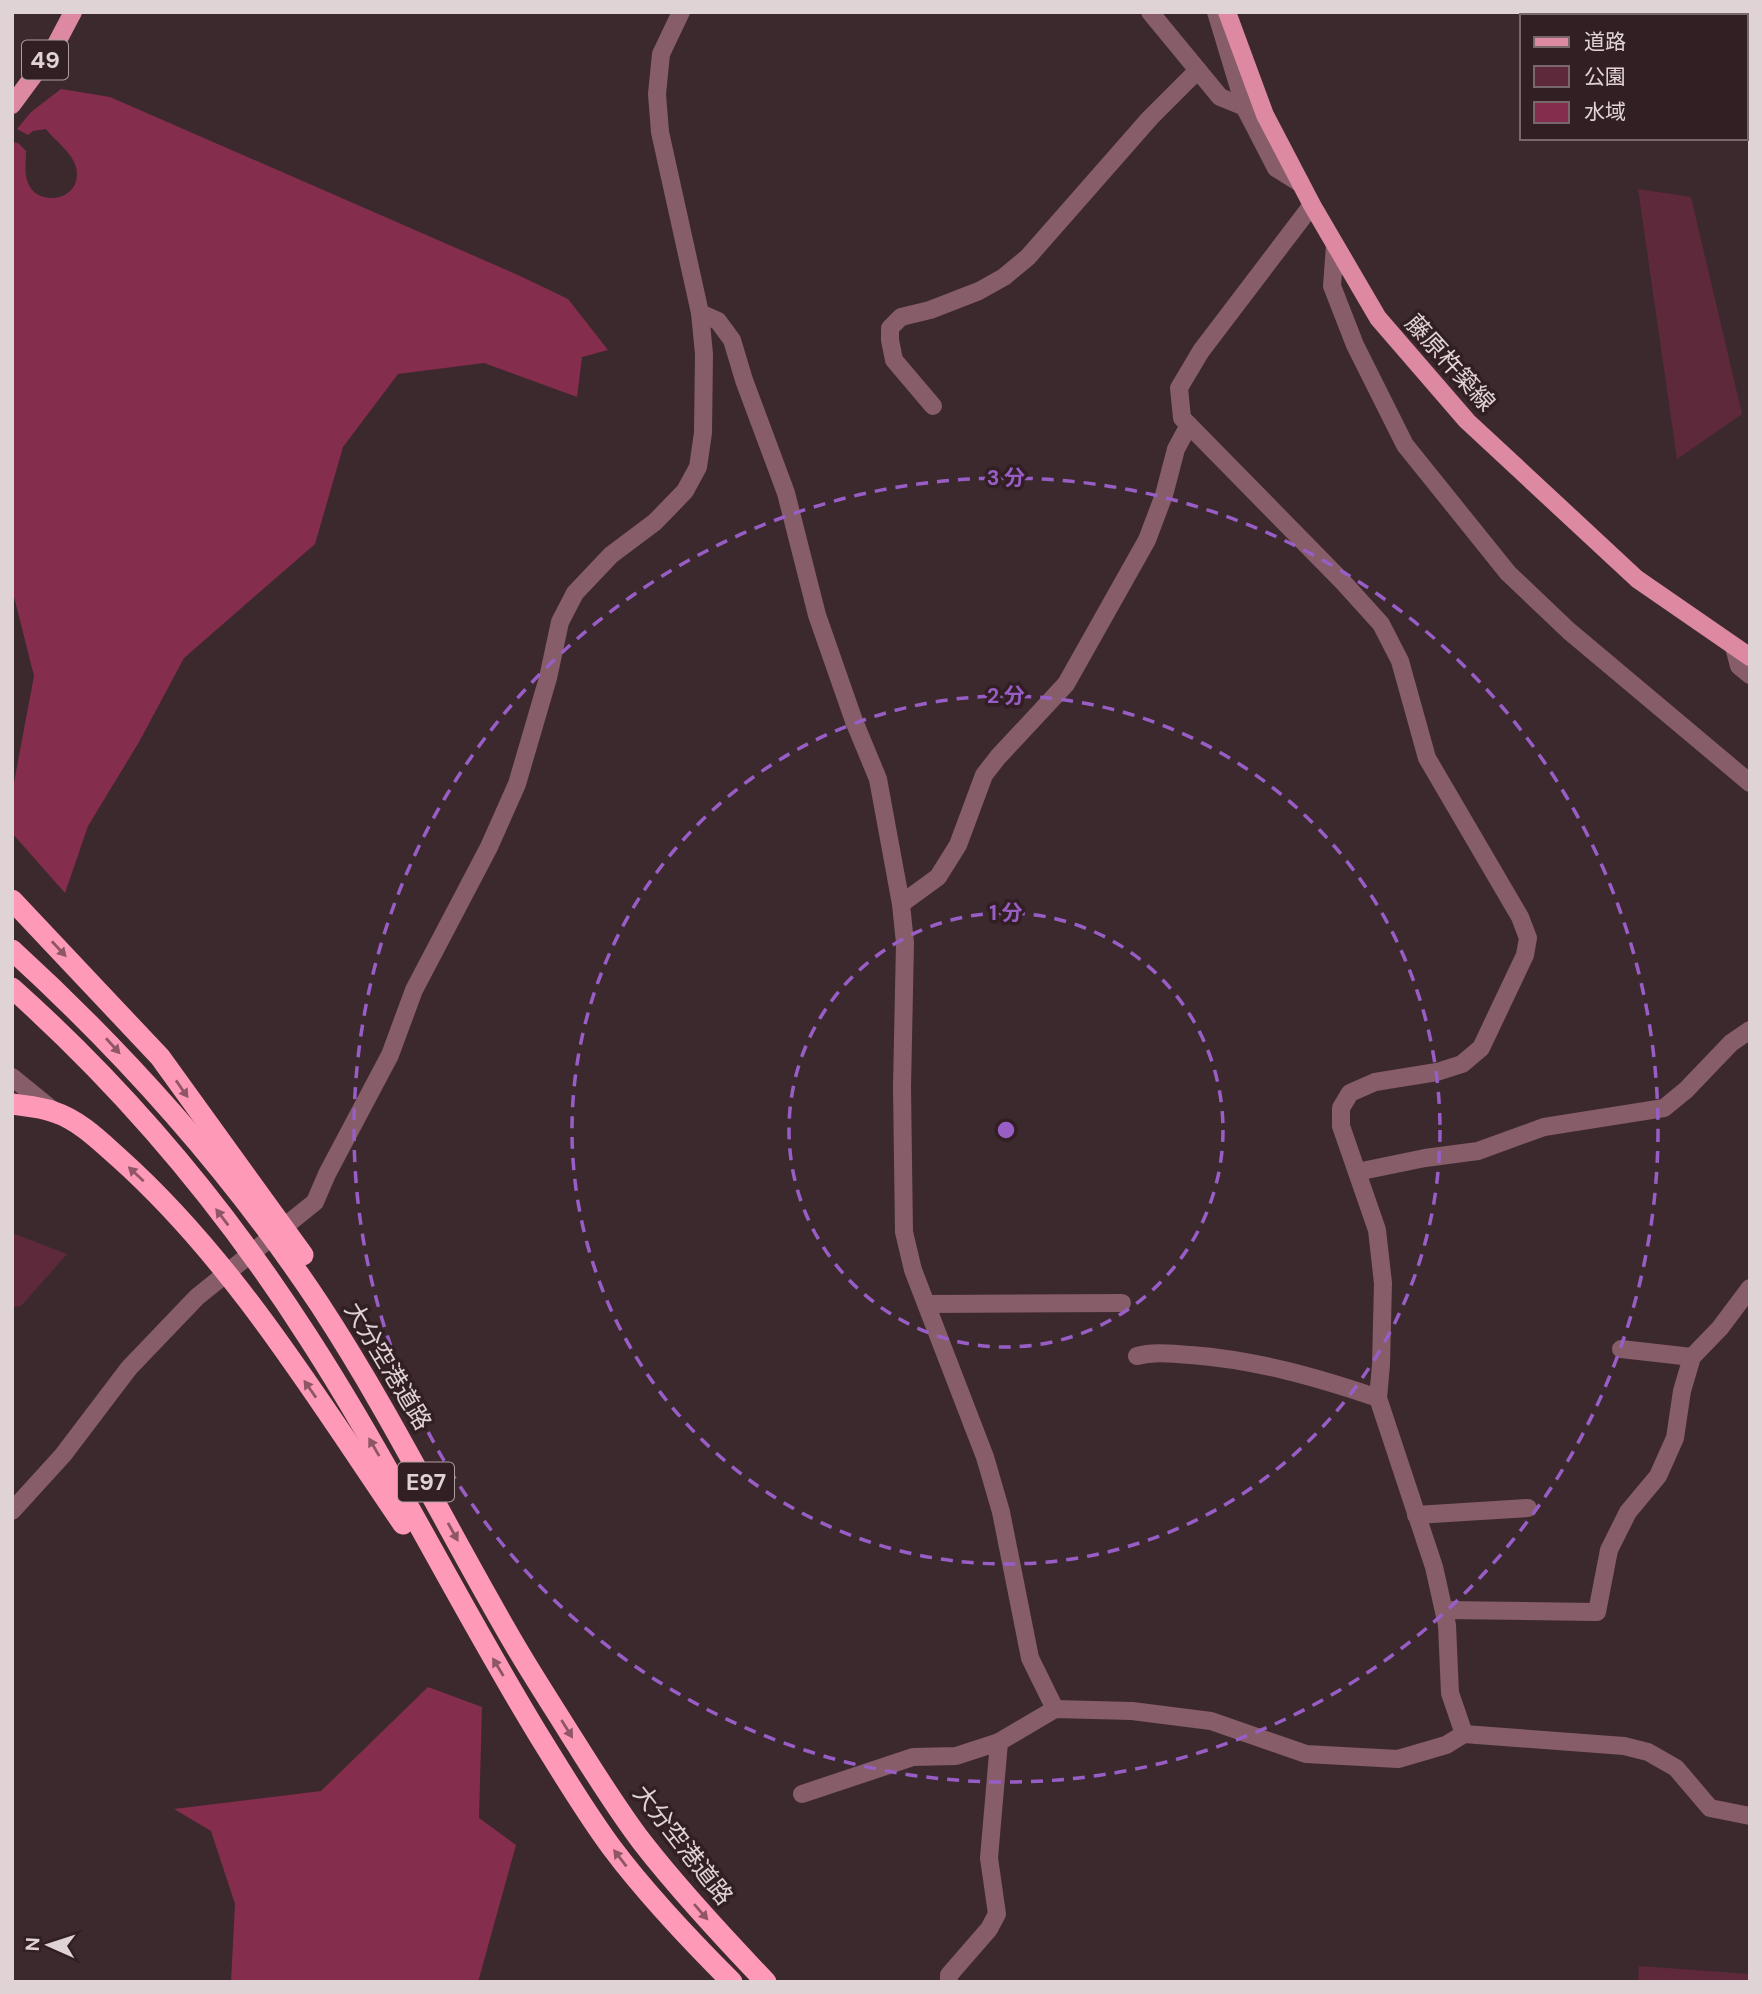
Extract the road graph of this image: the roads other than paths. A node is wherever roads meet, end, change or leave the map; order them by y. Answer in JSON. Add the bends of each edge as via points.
{"nodes":[{"id":1,"x":73,"y":12,"type":"edge"},
{"id":2,"x":681,"y":12,"type":"edge"},
{"id":3,"x":1150,"y":12,"type":"edge"},
{"id":4,"x":1216,"y":12,"type":"edge"},
{"id":5,"x":1227,"y":12,"type":"edge"},
{"id":6,"x":1198,"y":70,"type":"junction"},
{"id":7,"x":12,"y":106,"type":"edge"},
{"id":8,"x":1245,"y":107,"type":"junction"},
{"id":9,"x":1265,"y":115,"type":"junction"},
{"id":10,"x":1300,"y":183,"type":"junction"},
{"id":11,"x":1312,"y":205,"type":"junction"},
{"id":12,"x":1335,"y":246,"type":"junction"},
{"id":13,"x":700,"y":313,"type":"junction"},
{"id":14,"x":933,"y":406,"type":"dead end"},
{"id":15,"x":1189,"y":425,"type":"junction"},
{"id":16,"x":1734,"y":647,"type":"junction"},
{"id":17,"x":1750,"y":657,"type":"edge"},
{"id":18,"x":1750,"y":675,"type":"edge"},
{"id":19,"x":1750,"y":783,"type":"edge"},
{"id":20,"x":12,"y":900,"type":"edge"},
{"id":21,"x":901,"y":904,"type":"junction"},
{"id":22,"x":12,"y":950,"type":"edge"},
{"id":23,"x":12,"y":988,"type":"edge"},
{"id":24,"x":1750,"y":1030,"type":"edge"},
{"id":25,"x":12,"y":1077,"type":"edge"},
{"id":26,"x":12,"y":1104,"type":"edge"},
{"id":27,"x":54,"y":1112,"type":"junction"},
{"id":28,"x":1357,"y":1172,"type":"junction"},
{"id":29,"x":1750,"y":1288,"type":"edge"},
{"id":30,"x":1122,"y":1303,"type":"dead end"},
{"id":31,"x":928,"y":1304,"type":"junction"},
{"id":32,"x":1621,"y":1349,"type":"dead end"},
{"id":33,"x":1137,"y":1356,"type":"dead end"},
{"id":34,"x":1692,"y":1357,"type":"junction"},
{"id":35,"x":1378,"y":1398,"type":"junction"},
{"id":36,"x":411,"y":1454,"type":"junction"},
{"id":37,"x":1528,"y":1508,"type":"dead end"},
{"id":38,"x":12,"y":1511,"type":"edge"},
{"id":39,"x":1416,"y":1515,"type":"junction"},
{"id":40,"x":1444,"y":1610,"type":"junction"},
{"id":41,"x":474,"y":1626,"type":"junction"},
{"id":42,"x":1055,"y":1709,"type":"junction"},
{"id":43,"x":1464,"y":1734,"type":"junction"},
{"id":44,"x":999,"y":1742,"type":"junction"},
{"id":45,"x":802,"y":1794,"type":"dead end"},
{"id":46,"x":1750,"y":1815,"type":"edge"},
{"id":47,"x":732,"y":1982,"type":"edge"},
{"id":48,"x":766,"y":1982,"type":"edge"},
{"id":49,"x":949,"y":1982,"type":"edge"}],
"edges":[{"from":1,"to":7,"type":"main road","number":"49","via":[[54,48]]},
{"from":2,"to":13,"type":"street","via":[[661,54],[657,94],[660,132]]},
{"from":3,"to":6,"type":"street"},
{"from":4,"to":8,"type":"street"},
{"from":5,"to":9,"type":"main road","name":"藤原杵築線"},
{"from":6,"to":8,"type":"street","via":[[1220,97]]},
{"from":6,"to":14,"type":"street","via":[[1028,257],[979,291],[901,317],[890,328],[894,360]]},
{"from":8,"to":9,"type":"street"},
{"from":8,"to":10,"type":"street","via":[[1276,168]]},
{"from":9,"to":10,"type":"main road","name":"藤原杵築線"},
{"from":10,"to":11,"type":"main road","name":"藤原杵築線"},
{"from":11,"to":12,"type":"main road","name":"藤原杵築線"},
{"from":11,"to":15,"type":"street","via":[[1201,351],[1179,388],[1182,418]]},
{"from":12,"to":16,"type":"main road","name":"藤原杵築線","via":[[1378,318],[1467,421],[1637,579]]},
{"from":12,"to":19,"type":"street","via":[[1332,286],[1355,345],[1405,445],[1508,573],[1569,631]]},
{"from":13,"to":21,"type":"street","via":[[718,321],[732,340],[786,493],[817,615],[878,779]]},
{"from":13,"to":38,"type":"street","via":[[703,433],[698,467],[685,491],[655,522],[611,555],[575,593],[565,612],[517,783],[414,990],[390,1055],[315,1202],[197,1297],[129,1368],[63,1455]]},
{"from":15,"to":21,"type":"street","via":[[1176,449],[1147,540],[1066,684],[984,775],[958,845],[938,877]]},
{"from":15,"to":28,"type":"street","via":[[1381,624],[1401,661],[1427,758],[1520,916],[1528,938],[1525,955],[1481,1048],[1462,1065],[1375,1082],[1350,1093],[1341,1108],[1341,1126]]},
{"from":16,"to":17,"type":"main road","name":"藤原杵築線"},
{"from":16,"to":18,"type":"street","via":[[1739,666]]},
{"from":20,"to":36,"type":"highway","one_way":true,"via":[[160,1057],[257,1188],[308,1262]]},
{"from":21,"to":31,"type":"street","via":[[905,943],[904,1232]]},
{"from":22,"to":36,"type":"highway","name":"大分空港道路","number":"E97","one_way":true,"via":[[101,1033],[182,1123],[321,1306]]},
{"from":41,"to":23,"type":"highway","number":"E97","one_way":true,"via":[[308,1336],[255,1261],[87,1057]]},
{"from":24,"to":28,"type":"street","via":[[1664,1108],[1544,1127],[1478,1151]]},
{"from":25,"to":27,"type":"street"},
{"from":26,"to":27,"type":"highway"},
{"from":41,"to":27,"type":"highway","one_way":true,"via":[[259,1314],[141,1179],[89,1132]]},
{"from":28,"to":35,"type":"street","via":[[1377,1230],[1383,1283]]},
{"from":29,"to":34,"type":"street"},
{"from":30,"to":31,"type":"street"},
{"from":31,"to":42,"type":"street","via":[[985,1457],[1001,1512],[1030,1658]]},
{"from":32,"to":34,"type":"street"},
{"from":33,"to":35,"type":"street","via":[[1151,1352],[1233,1359],[1316,1377]]},
{"from":34,"to":40,"type":"street","via":[[1675,1438],[1658,1476],[1628,1512],[1609,1550],[1597,1612]]},
{"from":35,"to":39,"type":"street"},
{"from":36,"to":48,"type":"highway","name":"大分空港道路","number":"E97","one_way":true,"via":[[516,1647],[597,1776],[641,1840]]},
{"from":37,"to":39,"type":"street"},
{"from":39,"to":40,"type":"street"},
{"from":40,"to":43,"type":"street","via":[[1450,1693]]},
{"from":47,"to":41,"type":"highway","number":"E97","one_way":true,"via":[[659,1906],[610,1845]]},
{"from":42,"to":43,"type":"street","via":[[1132,1711],[1211,1721],[1306,1754],[1398,1759],[1446,1745]]},
{"from":42,"to":44,"type":"street"},
{"from":43,"to":46,"type":"street","via":[[1624,1746],[1648,1752],[1676,1768],[1710,1808]]},
{"from":44,"to":45,"type":"street","via":[[956,1756],[913,1757]]},
{"from":44,"to":49,"type":"street","via":[[989,1858],[997,1914],[949,1975]]}]}
